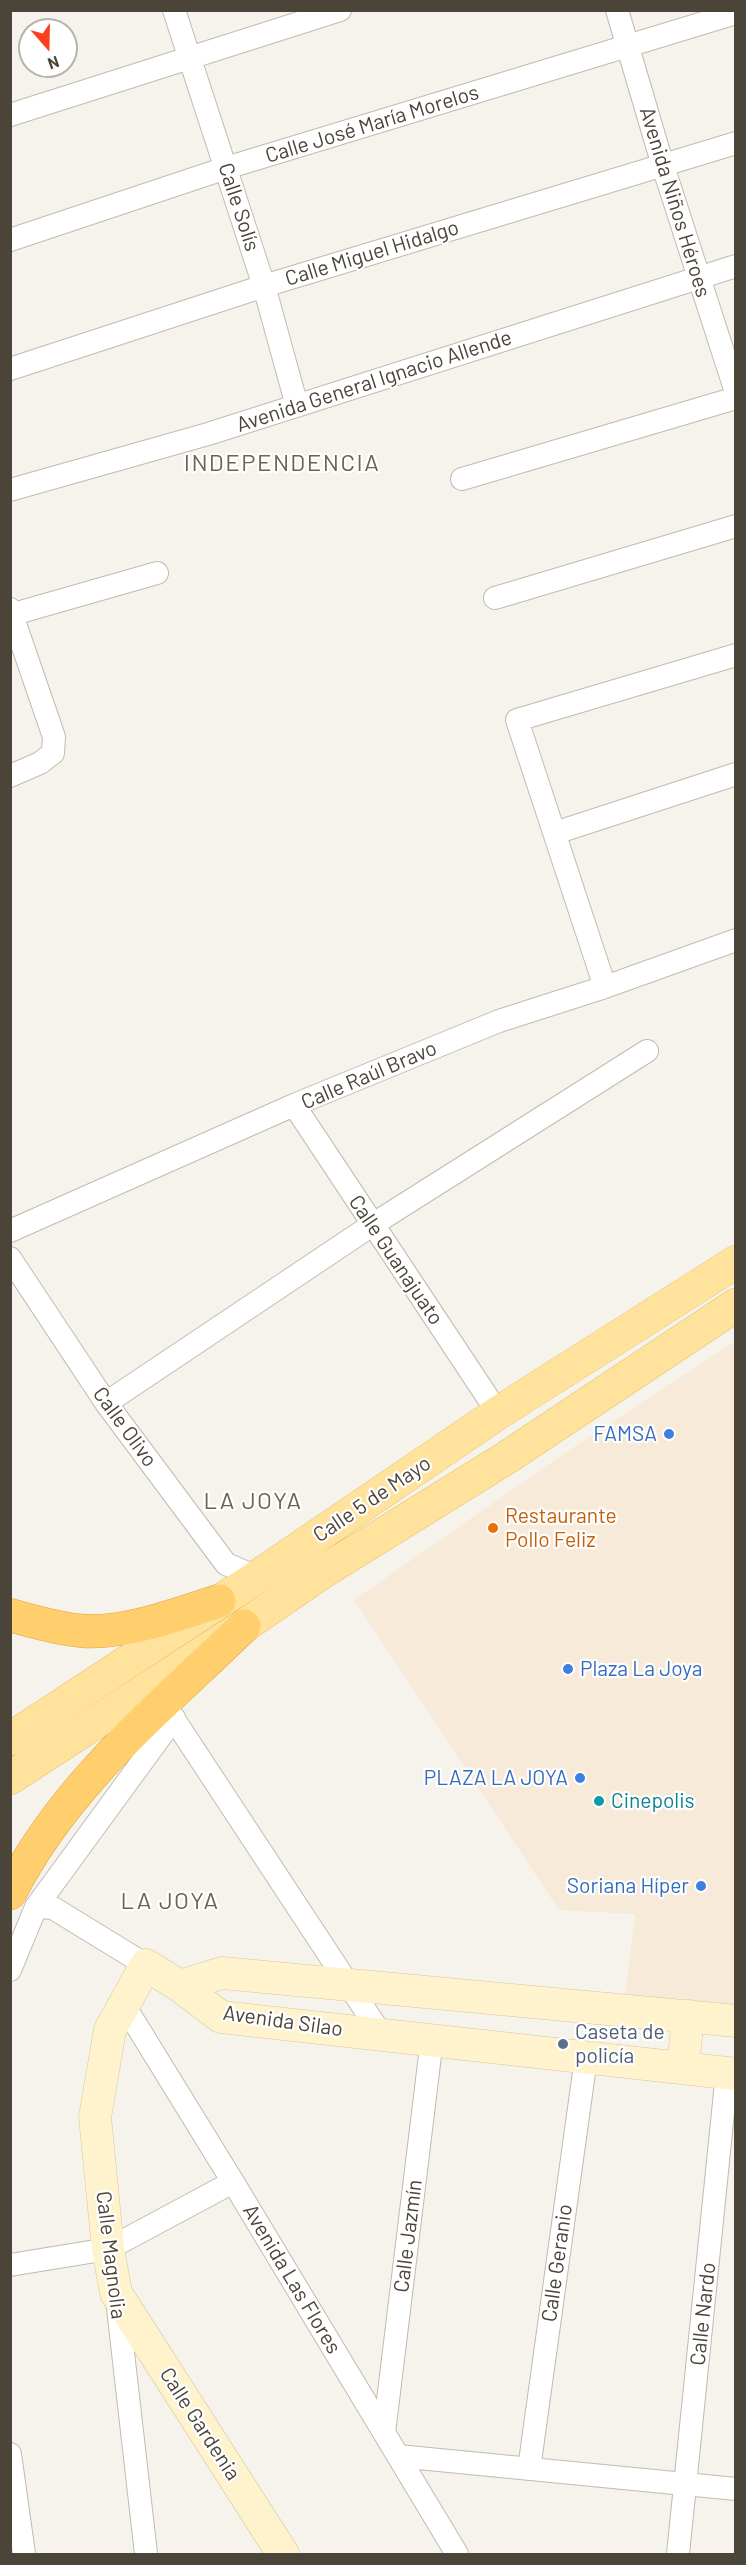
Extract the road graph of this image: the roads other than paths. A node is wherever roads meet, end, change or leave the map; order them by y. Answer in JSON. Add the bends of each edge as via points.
{"nodes":[{"id":1,"x":174,"y":10,"type":"edge"},
{"id":2,"x":340,"y":10,"type":"edge"},
{"id":3,"x":617,"y":10,"type":"edge"},
{"id":4,"x":735,"y":13,"type":"edge"},
{"id":5,"x":628,"y":46,"type":"junction"},
{"id":6,"x":190,"y":58,"type":"junction"},
{"id":7,"x":10,"y":115,"type":"edge"},
{"id":8,"x":735,"y":143,"type":"edge"},
{"id":9,"x":663,"y":166,"type":"junction"},
{"id":10,"x":226,"y":168,"type":"junction"},
{"id":11,"x":10,"y":240,"type":"edge"},
{"id":12,"x":735,"y":266,"type":"edge"},
{"id":13,"x":699,"y":277,"type":"junction"},
{"id":14,"x":264,"y":286,"type":"junction"},
{"id":15,"x":10,"y":369,"type":"edge"},
{"id":16,"x":735,"y":392,"type":"edge"},
{"id":17,"x":735,"y":399,"type":"edge"},
{"id":18,"x":297,"y":406,"type":"junction"},
{"id":19,"x":462,"y":479,"type":"dead end"},
{"id":20,"x":10,"y":490,"type":"edge"},
{"id":21,"x":735,"y":526,"type":"edge"},
{"id":22,"x":157,"y":573,"type":"dead end"},
{"id":23,"x":495,"y":598,"type":"dead end"},
{"id":24,"x":11,"y":613,"type":"edge"},
{"id":25,"x":735,"y":654,"type":"edge"},
{"id":26,"x":735,"y":774,"type":"edge"},
{"id":27,"x":10,"y":776,"type":"edge"},
{"id":28,"x":555,"y":833,"type":"junction"},
{"id":29,"x":735,"y":940,"type":"edge"},
{"id":30,"x":605,"y":987,"type":"junction"},
{"id":31,"x":646,"y":1051,"type":"dead end"},
{"id":32,"x":294,"y":1105,"type":"junction"},
{"id":33,"x":372,"y":1225,"type":"junction"},
{"id":34,"x":10,"y":1231,"type":"edge"},
{"id":35,"x":10,"y":1258,"type":"edge"},
{"id":36,"x":735,"y":1262,"type":"edge"},
{"id":37,"x":735,"y":1305,"type":"edge"},
{"id":38,"x":106,"y":1403,"type":"junction"},
{"id":39,"x":498,"y":1413,"type":"junction"},
{"id":40,"x":257,"y":1577,"type":"junction"},
{"id":41,"x":219,"y":1601,"type":"junction"},
{"id":42,"x":10,"y":1615,"type":"edge"},
{"id":43,"x":244,"y":1626,"type":"junction"},
{"id":44,"x":169,"y":1711,"type":"junction"},
{"id":45,"x":10,"y":1739,"type":"edge"},
{"id":46,"x":10,"y":1778,"type":"edge"},
{"id":47,"x":23,"y":1900,"type":"edge"},
{"id":48,"x":146,"y":1965,"type":"junction"},
{"id":49,"x":10,"y":1970,"type":"edge"},
{"id":50,"x":180,"y":1986,"type":"junction"},
{"id":51,"x":352,"y":1986,"type":"junction"},
{"id":52,"x":124,"y":2005,"type":"junction"},
{"id":53,"x":688,"y":2016,"type":"junction"},
{"id":54,"x":735,"y":2021,"type":"edge"},
{"id":55,"x":381,"y":2034,"type":"junction"},
{"id":56,"x":432,"y":2039,"type":"junction"},
{"id":57,"x":586,"y":2058,"type":"junction"},
{"id":58,"x":682,"y":2068,"type":"junction"},
{"id":59,"x":731,"y":2074,"type":"edge"},
{"id":60,"x":233,"y":2182,"type":"junction"},
{"id":61,"x":108,"y":2249,"type":"junction"},
{"id":62,"x":10,"y":2265,"type":"edge"},
{"id":63,"x":116,"y":2293,"type":"junction"},
{"id":64,"x":384,"y":2433,"type":"junction"},
{"id":65,"x":10,"y":2454,"type":"edge"},
{"id":66,"x":398,"y":2456,"type":"junction"},
{"id":67,"x":529,"y":2469,"type":"junction"},
{"id":68,"x":686,"y":2484,"type":"junction"},
{"id":69,"x":735,"y":2489,"type":"edge"},
{"id":70,"x":24,"y":2554,"type":"edge"},
{"id":71,"x":146,"y":2554,"type":"edge"},
{"id":72,"x":284,"y":2554,"type":"edge"},
{"id":73,"x":457,"y":2554,"type":"edge"},
{"id":74,"x":678,"y":2554,"type":"edge"}],
"edges":[{"from":1,"to":6,"type":"street","name":"Calle Solís"},
{"from":2,"to":6,"type":"street"},
{"from":3,"to":5,"type":"street","name":"Avenida Niños Héroes"},
{"from":4,"to":5,"type":"street","name":"Calle José María Morelos"},
{"from":5,"to":9,"type":"street","name":"Avenida Niños Héroes"},
{"from":5,"to":10,"type":"street","name":"Calle José María Morelos"},
{"from":6,"to":7,"type":"street"},
{"from":6,"to":10,"type":"street","name":"Calle Solís"},
{"from":8,"to":9,"type":"street","name":"Calle Miguel Hidalgo"},
{"from":9,"to":13,"type":"street","name":"Avenida Niños Héroes"},
{"from":9,"to":14,"type":"street","name":"Calle Miguel Hidalgo"},
{"from":10,"to":11,"type":"street","name":"Calle José María Morelos"},
{"from":10,"to":14,"type":"street","name":"Calle Solís"},
{"from":12,"to":13,"type":"street","name":"Avenida General Ignacio Allende"},
{"from":13,"to":16,"type":"street","name":"Avenida Niños Héroes"},
{"from":13,"to":18,"type":"street","name":"Avenida General Ignacio Allende"},
{"from":14,"to":15,"type":"street","name":"Calle Miguel Hidalgo"},
{"from":14,"to":18,"type":"street","name":"Calle Solís"},
{"from":17,"to":19,"type":"street"},
{"from":18,"to":20,"type":"street","name":"Avenida General Ignacio Allende"},
{"from":21,"to":23,"type":"street"},
{"from":22,"to":24,"type":"street"},
{"from":24,"to":27,"type":"street","via":[[54,737],[53,753]]},
{"from":25,"to":28,"type":"street","via":[[517,720]]},
{"from":26,"to":28,"type":"street"},
{"from":28,"to":30,"type":"street"},
{"from":29,"to":30,"type":"street","name":"Calle Raúl Bravo"},
{"from":30,"to":32,"type":"street","name":"Calle Raúl Bravo","via":[[499,1021]]},
{"from":31,"to":33,"type":"street"},
{"from":32,"to":33,"type":"street","name":"Calle Guanajuato"},
{"from":32,"to":34,"type":"street","name":"Calle Raúl Bravo"},
{"from":33,"to":38,"type":"street"},
{"from":33,"to":39,"type":"street","name":"Calle Guanajuato"},
{"from":35,"to":38,"type":"street","name":"Calle Olivo"},
{"from":36,"to":39,"type":"main road","name":"Calle 5 de Mayo"},
{"from":37,"to":43,"type":"main road","name":"Calle 5 de Mayo"},
{"from":38,"to":40,"type":"street","name":"Calle Olivo","via":[[226,1564]]},
{"from":39,"to":40,"type":"main road","name":"Calle 5 de Mayo"},
{"from":40,"to":41,"type":"main road","name":"Calle 5 de Mayo"},
{"from":41,"to":42,"type":"highway","via":[[129,1627],[84,1631]]},
{"from":41,"to":45,"type":"main road","name":"Calle 5 de Mayo"},
{"from":43,"to":44,"type":"highway"},
{"from":43,"to":46,"type":"main road","name":"Calle 5 de Mayo"},
{"from":44,"to":47,"type":"highway","via":[[79,1789],[46,1831]]},
{"from":44,"to":51,"type":"street"},
{"from":47,"to":48,"type":"street","via":[[53,1908]]},
{"from":47,"to":49,"type":"street"},
{"from":48,"to":50,"type":"street"},
{"from":48,"to":52,"type":"street","name":"Calle Magnolia"},
{"from":50,"to":51,"type":"street","name":"Avenida Silao","via":[[222,1973]]},
{"from":50,"to":55,"type":"street","name":"Avenida Silao","via":[[221,2017]]},
{"from":51,"to":53,"type":"street","name":"Avenida Silao"},
{"from":51,"to":55,"type":"street"},
{"from":52,"to":60,"type":"street","name":"Avenida Las Flores"},
{"from":52,"to":61,"type":"street","name":"Calle Magnolia","via":[[110,2030],[95,2117]]},
{"from":53,"to":54,"type":"street","name":"Avenida Silao"},
{"from":53,"to":58,"type":"street"},
{"from":55,"to":56,"type":"street","name":"Avenida Silao"},
{"from":56,"to":57,"type":"street","name":"Avenida Silao"},
{"from":56,"to":64,"type":"street","name":"Calle Jazmín"},
{"from":57,"to":58,"type":"street","name":"Avenida Silao"},
{"from":57,"to":67,"type":"street","name":"Calle Geranio"},
{"from":58,"to":59,"type":"street","name":"Avenida Silao"},
{"from":59,"to":68,"type":"street","name":"Calle Nardo"},
{"from":60,"to":61,"type":"street"},
{"from":60,"to":64,"type":"street","name":"Avenida Las Flores"},
{"from":61,"to":62,"type":"street"},
{"from":61,"to":63,"type":"street","name":"Calle Magnolia"},
{"from":63,"to":71,"type":"street","name":"Calle Magnolia"},
{"from":63,"to":72,"type":"street","name":"Calle Gardenia"},
{"from":64,"to":66,"type":"street","name":"Avenida Las Flores"},
{"from":65,"to":70,"type":"street"},
{"from":66,"to":67,"type":"street"},
{"from":66,"to":73,"type":"street","name":"Avenida Las Flores"},
{"from":67,"to":68,"type":"street"},
{"from":68,"to":69,"type":"street"},
{"from":68,"to":74,"type":"street","name":"Calle Nardo"}]}
